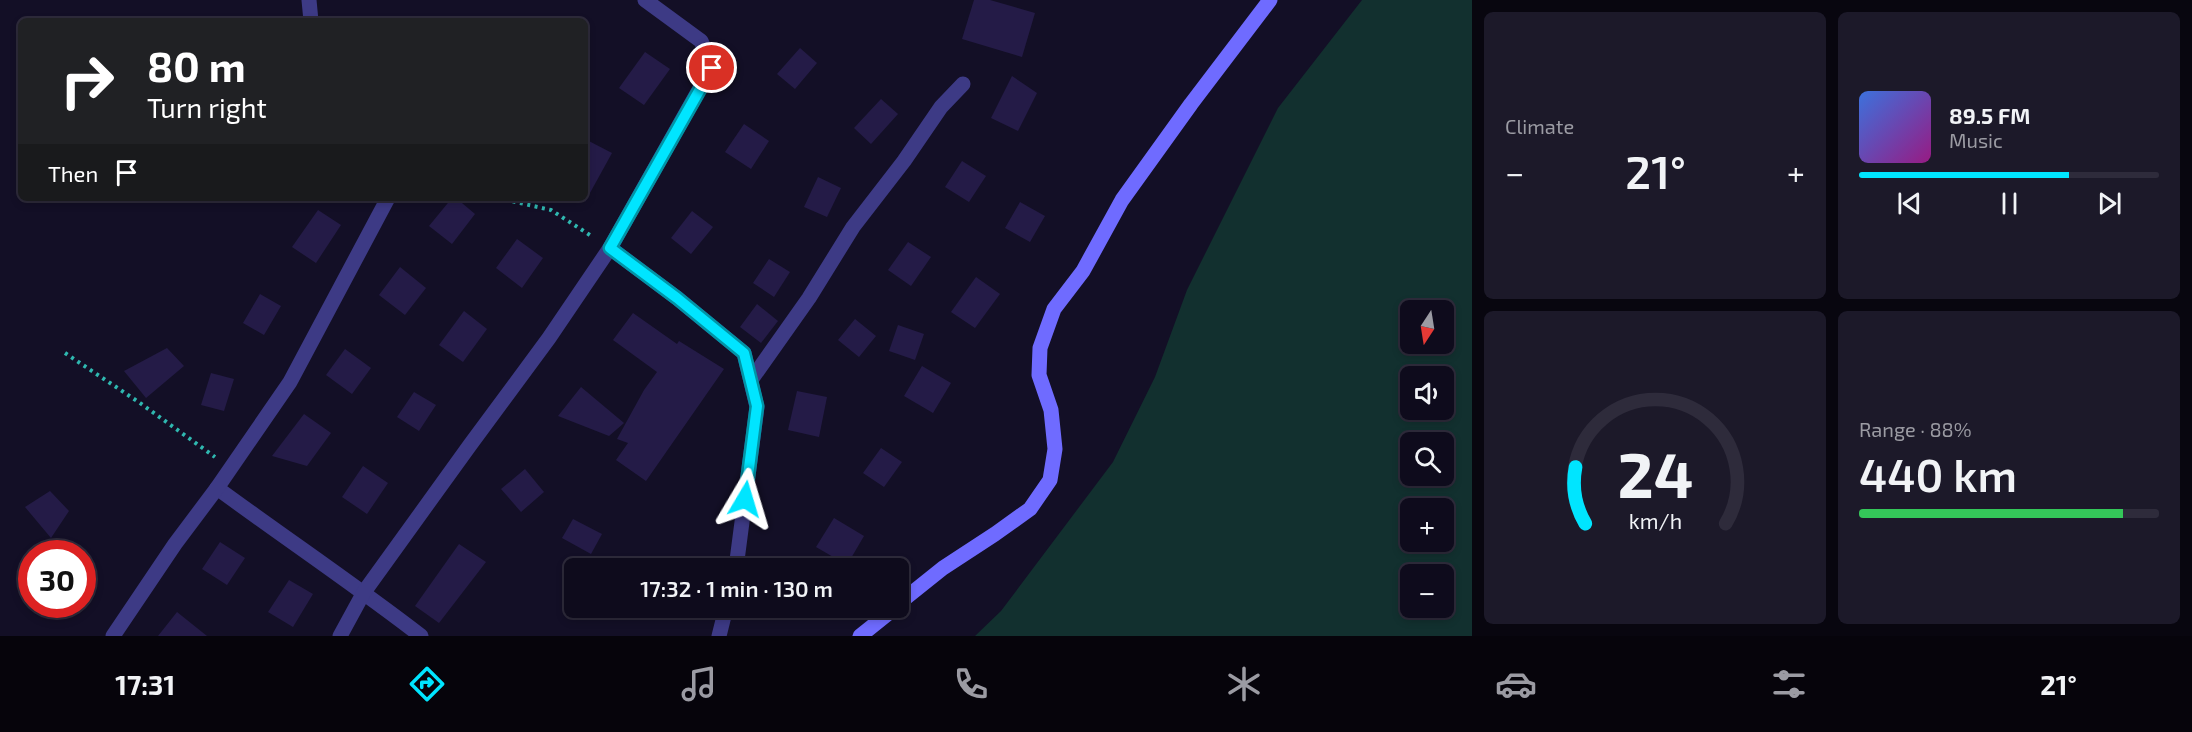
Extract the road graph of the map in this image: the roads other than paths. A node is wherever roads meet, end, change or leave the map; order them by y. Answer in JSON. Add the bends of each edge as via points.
{"nodes":[{"id":1,"x":309,"y":0,"type":"edge"},
{"id":2,"x":645,"y":0,"type":"edge"},
{"id":3,"x":1270,"y":0,"type":"edge"},
{"id":4,"x":311,"y":18,"type":"edge"},
{"id":5,"x":963,"y":84,"type":"dead end"},
{"id":6,"x":386,"y":201,"type":"edge"},
{"id":7,"x":610,"y":248,"type":"junction"},
{"id":8,"x":751,"y":380,"type":"junction"},
{"id":9,"x":217,"y":488,"type":"junction"},
{"id":10,"x":737,"y":558,"type":"edge"},
{"id":11,"x":364,"y":592,"type":"junction"},
{"id":12,"x":909,"y":595,"type":"edge"},
{"id":13,"x":724,"y":618,"type":"edge"},
{"id":14,"x":882,"y":618,"type":"edge"},
{"id":15,"x":113,"y":636,"type":"edge"},
{"id":16,"x":339,"y":636,"type":"edge"},
{"id":17,"x":421,"y":636,"type":"edge"},
{"id":18,"x":719,"y":636,"type":"edge"},
{"id":19,"x":860,"y":636,"type":"edge"}],
"edges":[{"from":1,"to":4,"type":"street"},
{"from":2,"to":7,"type":"street","via":[[701,41],[712,68]]},
{"from":3,"to":12,"type":"main road","via":[[1122,200],[1083,271],[1054,309],[1040,348],[1039,375],[1051,410],[1055,449],[1050,480],[1030,509],[943,567]]},
{"from":5,"to":8,"type":"street","via":[[941,107],[853,227]]},
{"from":6,"to":9,"type":"street","via":[[290,382]]},
{"from":7,"to":8,"type":"street","via":[[744,353]]},
{"from":7,"to":11,"type":"street"},
{"from":8,"to":10,"type":"street","via":[[757,406]]},
{"from":9,"to":11,"type":"street"},
{"from":9,"to":15,"type":"street"},
{"from":11,"to":16,"type":"street"},
{"from":11,"to":17,"type":"street"},
{"from":13,"to":18,"type":"street"},
{"from":14,"to":19,"type":"main road"}]}
